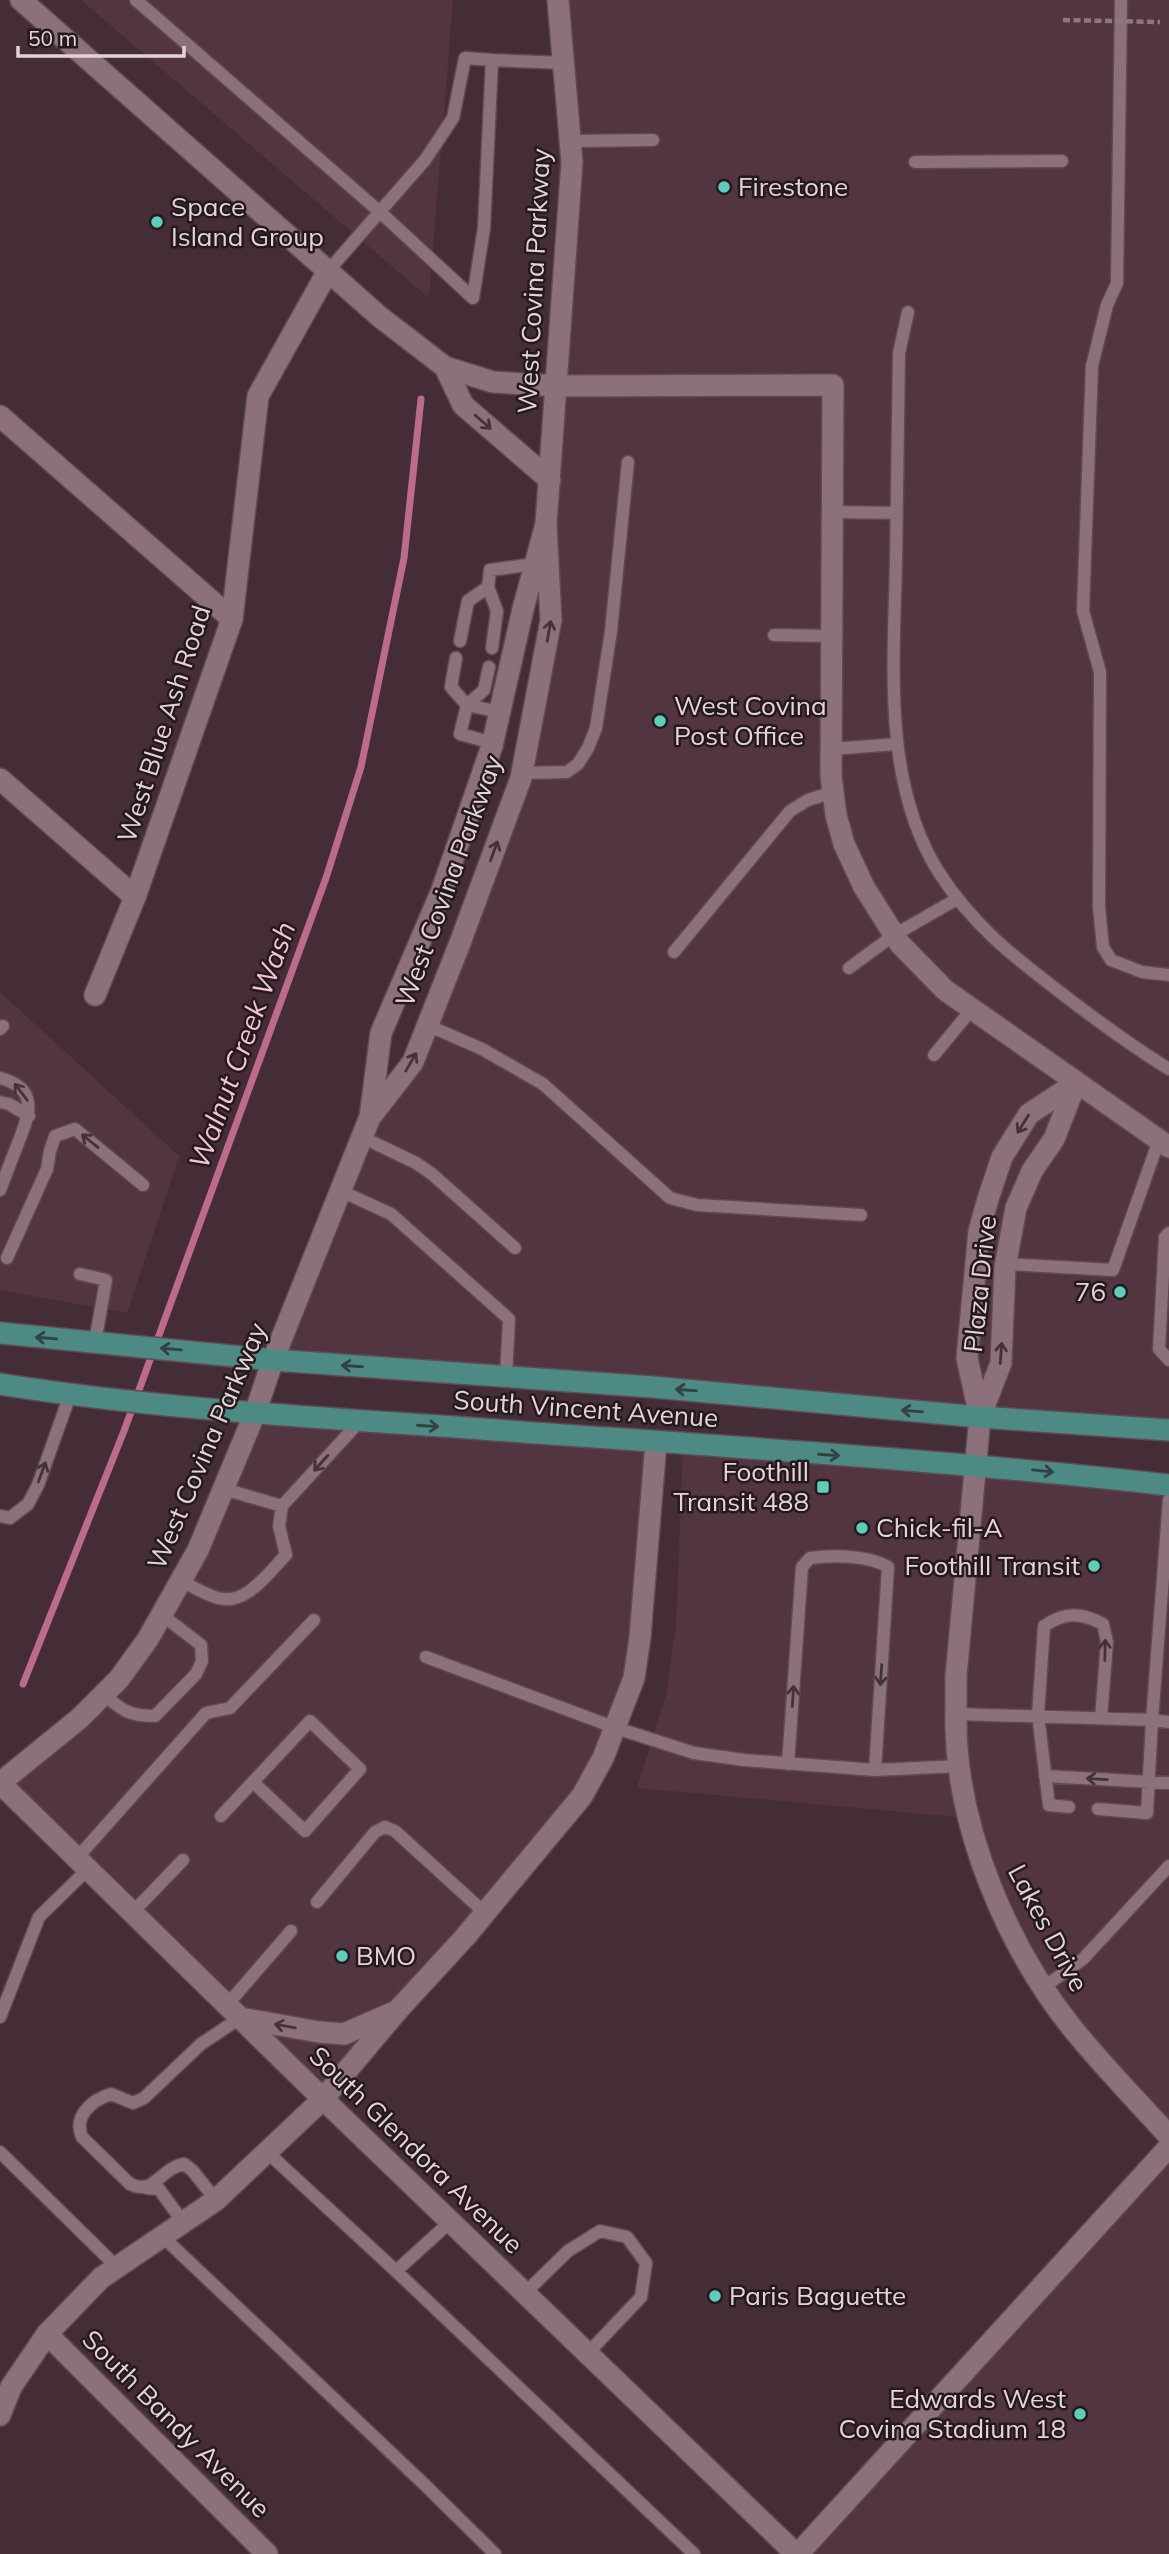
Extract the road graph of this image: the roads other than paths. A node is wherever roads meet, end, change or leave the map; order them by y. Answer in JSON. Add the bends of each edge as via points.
{"nodes":[{"id":1,"x":21,"y":0,"type":"edge"},
{"id":2,"x":136,"y":0,"type":"edge"},
{"id":3,"x":558,"y":0,"type":"edge"},
{"id":4,"x":1121,"y":0,"type":"edge"},
{"id":5,"x":492,"y":60,"type":"junction"},
{"id":6,"x":564,"y":63,"type":"junction"},
{"id":7,"x":653,"y":140,"type":"dead end"},
{"id":8,"x":571,"y":141,"type":"junction"},
{"id":9,"x":1062,"y":161,"type":"dead end"},
{"id":10,"x":915,"y":162,"type":"dead end"},
{"id":11,"x":380,"y":212,"type":"junction"},
{"id":12,"x":328,"y":271,"type":"junction"},
{"id":13,"x":908,"y":312,"type":"dead end"},
{"id":14,"x":445,"y":367,"type":"junction"},
{"id":15,"x":557,"y":386,"type":"junction"},
{"id":16,"x":0,"y":415,"type":"edge"},
{"id":17,"x":628,"y":462,"type":"dead end"},
{"id":18,"x":550,"y":480,"type":"junction"},
{"id":19,"x":832,"y":512,"type":"junction"},
{"id":20,"x":897,"y":513,"type":"junction"},
{"id":21,"x":546,"y":524,"type":"junction"},
{"id":22,"x":535,"y":564,"type":"junction"},
{"id":23,"x":488,"y":587,"type":"junction"},
{"id":24,"x":232,"y":619,"type":"junction"},
{"id":25,"x":774,"y":635,"type":"dead end"},
{"id":26,"x":832,"y":636,"type":"junction"},
{"id":27,"x":460,"y":641,"type":"dead end"},
{"id":28,"x":492,"y":648,"type":"dead end"},
{"id":29,"x":456,"y":658,"type":"dead end"},
{"id":30,"x":489,"y":667,"type":"dead end"},
{"id":31,"x":467,"y":705,"type":"junction"},
{"id":32,"x":500,"y":712,"type":"junction"},
{"id":33,"x":493,"y":743,"type":"junction"},
{"id":34,"x":896,"y":744,"type":"junction"},
{"id":35,"x":831,"y":749,"type":"junction"},
{"id":36,"x":521,"y":773,"type":"junction"},
{"id":37,"x":0,"y":779,"type":"edge"},
{"id":38,"x":833,"y":792,"type":"junction"},
{"id":39,"x":135,"y":897,"type":"junction"},
{"id":40,"x":957,"y":899,"type":"junction"},
{"id":41,"x":894,"y":935,"type":"junction"},
{"id":42,"x":674,"y":952,"type":"dead end"},
{"id":43,"x":849,"y":968,"type":"dead end"},
{"id":44,"x":1169,"y":975,"type":"edge"},
{"id":45,"x":95,"y":995,"type":"dead end"},
{"id":46,"x":972,"y":1009,"type":"junction"},
{"id":47,"x":427,"y":1026,"type":"junction"},
{"id":48,"x":934,"y":1055,"type":"dead end"},
{"id":49,"x":1169,"y":1069,"type":"edge"},
{"id":50,"x":0,"y":1078,"type":"edge"},
{"id":51,"x":1076,"y":1083,"type":"junction"},
{"id":52,"x":0,"y":1102,"type":"edge"},
{"id":53,"x":29,"y":1116,"type":"junction"},
{"id":54,"x":370,"y":1117,"type":"junction"},
{"id":55,"x":362,"y":1137,"type":"junction"},
{"id":56,"x":1164,"y":1144,"type":"edge"},
{"id":57,"x":143,"y":1185,"type":"dead end"},
{"id":58,"x":0,"y":1190,"type":"edge"},
{"id":59,"x":341,"y":1191,"type":"junction"},
{"id":60,"x":861,"y":1215,"type":"dead end"},
{"id":61,"x":1167,"y":1235,"type":"edge"},
{"id":62,"x":515,"y":1248,"type":"dead end"},
{"id":63,"x":7,"y":1258,"type":"dead end"},
{"id":64,"x":1006,"y":1264,"type":"junction"},
{"id":65,"x":80,"y":1274,"type":"dead end"},
{"id":66,"x":0,"y":1334,"type":"edge"},
{"id":67,"x":95,"y":1342,"type":"junction"},
{"id":68,"x":273,"y":1360,"type":"junction"},
{"id":69,"x":1169,"y":1360,"type":"edge"},
{"id":70,"x":506,"y":1376,"type":"junction"},
{"id":71,"x":0,"y":1384,"type":"edge"},
{"id":72,"x":70,"y":1395,"type":"junction"},
{"id":73,"x":255,"y":1413,"type":"junction"},
{"id":74,"x":980,"y":1417,"type":"junction"},
{"id":75,"x":360,"y":1420,"type":"junction"},
{"id":76,"x":1169,"y":1430,"type":"edge"},
{"id":77,"x":656,"y":1442,"type":"junction"},
{"id":78,"x":975,"y":1466,"type":"junction"},
{"id":79,"x":1169,"y":1485,"type":"edge"},
{"id":80,"x":224,"y":1489,"type":"junction"},
{"id":81,"x":1169,"y":1500,"type":"edge"},
{"id":82,"x":282,"y":1506,"type":"junction"},
{"id":83,"x":0,"y":1516,"type":"edge"},
{"id":84,"x":182,"y":1581,"type":"junction"},
{"id":85,"x":162,"y":1615,"type":"junction"},
{"id":86,"x":314,"y":1620,"type":"dead end"},
{"id":87,"x":426,"y":1657,"type":"dead end"},
{"id":88,"x":104,"y":1695,"type":"junction"},
{"id":89,"x":1038,"y":1715,"type":"junction"},
{"id":90,"x":1101,"y":1718,"type":"junction"},
{"id":91,"x":956,"y":1720,"type":"junction"},
{"id":92,"x":1152,"y":1720,"type":"junction"},
{"id":93,"x":1169,"y":1721,"type":"edge"},
{"id":94,"x":615,"y":1728,"type":"junction"},
{"id":95,"x":788,"y":1765,"type":"junction"},
{"id":96,"x":960,"y":1766,"type":"junction"},
{"id":97,"x":875,"y":1770,"type":"junction"},
{"id":98,"x":1045,"y":1776,"type":"junction"},
{"id":99,"x":253,"y":1782,"type":"junction"},
{"id":100,"x":1149,"y":1782,"type":"junction"},
{"id":101,"x":0,"y":1783,"type":"edge"},
{"id":102,"x":1169,"y":1783,"type":"edge"},
{"id":103,"x":1069,"y":1807,"type":"dead end"},
{"id":104,"x":1098,"y":1809,"type":"dead end"},
{"id":105,"x":221,"y":1816,"type":"dead end"},
{"id":106,"x":183,"y":1860,"type":"dead end"},
{"id":107,"x":82,"y":1864,"type":"junction"},
{"id":108,"x":1169,"y":1866,"type":"edge"},
{"id":109,"x":317,"y":1902,"type":"dead end"},
{"id":110,"x":132,"y":1913,"type":"junction"},
{"id":111,"x":485,"y":1913,"type":"junction"},
{"id":112,"x":291,"y":1931,"type":"dead end"},
{"id":113,"x":1044,"y":1987,"type":"junction"},
{"id":114,"x":397,"y":2011,"type":"junction"},
{"id":115,"x":233,"y":2012,"type":"junction"},
{"id":116,"x":0,"y":2017,"type":"edge"},
{"id":117,"x":323,"y":2099,"type":"junction"},
{"id":118,"x":1169,"y":2136,"type":"edge"},
{"id":119,"x":1169,"y":2147,"type":"edge"},
{"id":120,"x":0,"y":2152,"type":"edge"},
{"id":121,"x":267,"y":2152,"type":"junction"},
{"id":122,"x":147,"y":2188,"type":"junction"},
{"id":123,"x":216,"y":2200,"type":"junction"},
{"id":124,"x":450,"y":2221,"type":"junction"},
{"id":125,"x":183,"y":2222,"type":"junction"},
{"id":126,"x":162,"y":2236,"type":"junction"},
{"id":127,"x":117,"y":2267,"type":"junction"},
{"id":128,"x":396,"y":2271,"type":"junction"},
{"id":129,"x":525,"y":2293,"type":"junction"},
{"id":130,"x":47,"y":2334,"type":"junction"},
{"id":131,"x":587,"y":2353,"type":"junction"},
{"id":132,"x":0,"y":2416,"type":"edge"},
{"id":133,"x":261,"y":2552,"type":"edge"},
{"id":134,"x":495,"y":2554,"type":"edge"},
{"id":135,"x":694,"y":2554,"type":"edge"},
{"id":136,"x":797,"y":2554,"type":"edge"}],
"edges":[{"from":1,"to":12,"type":"street"},
{"from":2,"to":11,"type":"lane"},
{"from":3,"to":6,"type":"street","name":"West Covina Parkway"},
{"from":4,"to":44,"type":"lane","via":[[1117,283],[1092,366],[1083,611],[1100,672],[1099,907],[1103,947],[1111,960],[1142,972]]},
{"from":5,"to":6,"type":"lane"},
{"from":5,"to":11,"type":"lane","via":[[464,58],[453,118],[425,160]]},
{"from":5,"to":11,"type":"lane","via":[[484,228],[473,298]]},
{"from":6,"to":8,"type":"street","name":"West Covina Parkway"},
{"from":7,"to":8,"type":"lane"},
{"from":8,"to":15,"type":"street","name":"West Covina Parkway"},
{"from":9,"to":10,"type":"lane"},
{"from":11,"to":12,"type":"lane"},
{"from":12,"to":14,"type":"street"},
{"from":12,"to":24,"type":"street","name":"West Blue Ash Road","via":[[258,396]]},
{"from":13,"to":20,"type":"lane","via":[[899,354]]},
{"from":14,"to":15,"type":"street","via":[[493,382]]},
{"from":14,"to":18,"type":"street","one_way":true,"via":[[463,405]]},
{"from":15,"to":18,"type":"street","name":"West Covina Parkway"},
{"from":15,"to":19,"type":"street","via":[[832,385]]},
{"from":16,"to":24,"type":"street"},
{"from":17,"to":36,"type":"lane","via":[[596,728],[578,764],[566,772]]},
{"from":18,"to":21,"type":"street","name":"West Covina Parkway"},
{"from":19,"to":20,"type":"lane"},
{"from":19,"to":26,"type":"street"},
{"from":20,"to":34,"type":"lane"},
{"from":21,"to":22,"type":"street","name":"West Covina Parkway"},
{"from":36,"to":21,"type":"street","name":"West Covina Parkway","one_way":true,"via":[[551,620]]},
{"from":22,"to":23,"type":"lane","via":[[490,570]]},
{"from":22,"to":32,"type":"street","name":"West Covina Parkway"},
{"from":23,"to":27,"type":"lane","via":[[468,601]]},
{"from":23,"to":28,"type":"lane","via":[[497,611]]},
{"from":24,"to":39,"type":"street","name":"West Blue Ash Road"},
{"from":25,"to":26,"type":"lane"},
{"from":26,"to":35,"type":"street"},
{"from":29,"to":31,"type":"lane","via":[[450,687]]},
{"from":30,"to":31,"type":"lane","via":[[484,690]]},
{"from":31,"to":32,"type":"lane"},
{"from":31,"to":33,"type":"lane","via":[[460,734]]},
{"from":32,"to":33,"type":"street","name":"West Covina Parkway"},
{"from":33,"to":54,"type":"street","name":"West Covina Parkway","via":[[442,890],[381,1033]]},
{"from":34,"to":35,"type":"lane"},
{"from":34,"to":40,"type":"lane","via":[[916,826],[936,869]]},
{"from":35,"to":38,"type":"street"},
{"from":47,"to":36,"type":"street","name":"West Covina Parkway","one_way":true},
{"from":37,"to":39,"type":"street"},
{"from":38,"to":41,"type":"street","via":[[844,844]]},
{"from":38,"to":42,"type":"lane","via":[[790,811]]},
{"from":39,"to":45,"type":"street","name":"West Blue Ash Road"},
{"from":40,"to":41,"type":"lane"},
{"from":40,"to":49,"type":"lane","via":[[999,945]]},
{"from":41,"to":43,"type":"lane"},
{"from":41,"to":46,"type":"street","via":[[945,990]]},
{"from":46,"to":48,"type":"lane"},
{"from":46,"to":51,"type":"street"},
{"from":54,"to":47,"type":"street","name":"West Covina Parkway","one_way":true,"via":[[413,1062]]},
{"from":47,"to":60,"type":"lane","via":[[482,1049],[543,1084],[670,1198],[697,1205]]},
{"from":53,"to":50,"type":"lane","one_way":true,"via":[[21,1087]]},
{"from":51,"to":56,"type":"street"},
{"from":51,"to":64,"type":"street","name":"Plaza Drive","via":[[1054,1139],[1032,1171],[1016,1208]]},
{"from":51,"to":74,"type":"street","one_way":true,"via":[[1029,1114],[1002,1157],[988,1199],[979,1231],[967,1358]]},
{"from":52,"to":53,"type":"lane"},
{"from":53,"to":58,"type":"lane"},
{"from":54,"to":55,"type":"street","name":"West Covina Parkway"},
{"from":55,"to":59,"type":"street","name":"West Covina Parkway"},
{"from":55,"to":62,"type":"lane","via":[[432,1174]]},
{"from":56,"to":64,"type":"lane","via":[[1113,1270]]},
{"from":57,"to":63,"type":"lane","one_way":true,"via":[[75,1129],[55,1136],[47,1169]]},
{"from":59,"to":68,"type":"street","name":"West Covina Parkway"},
{"from":59,"to":70,"type":"lane","via":[[391,1214],[509,1319]]},
{"from":61,"to":69,"type":"lane","via":[[1159,1349]]},
{"from":74,"to":64,"type":"street","name":"Plaza Drive","one_way":true,"via":[[1001,1363]]},
{"from":65,"to":67,"type":"lane","via":[[106,1280]]},
{"from":67,"to":66,"type":"main road","name":"South Vincent Avenue","one_way":true},
{"from":68,"to":67,"type":"main road","name":"South Vincent Avenue","one_way":true},
{"from":70,"to":68,"type":"main road","name":"South Vincent Avenue","one_way":true},
{"from":68,"to":73,"type":"street","name":"West Covina Parkway"},
{"from":74,"to":70,"type":"main road","name":"South Vincent Avenue","one_way":true},
{"from":71,"to":72,"type":"main road","name":"South Vincent Avenue"},
{"from":72,"to":73,"type":"main road","name":"South Vincent Avenue"},
{"from":83,"to":72,"type":"lane","one_way":true,"via":[[10,1518],[28,1504]]},
{"from":73,"to":75,"type":"main road","name":"South Vincent Avenue"},
{"from":73,"to":80,"type":"street","name":"West Covina Parkway"},
{"from":74,"to":76,"type":"main road","name":"South Vincent Avenue"},
{"from":74,"to":78,"type":"street","name":"Lakes Drive"},
{"from":75,"to":77,"type":"main road","name":"South Vincent Avenue","one_way":true},
{"from":75,"to":82,"type":"lane","one_way":true},
{"from":77,"to":78,"type":"main road","name":"South Vincent Avenue","one_way":true},
{"from":77,"to":94,"type":"street","via":[[640,1637],[634,1678]]},
{"from":78,"to":79,"type":"main road","name":"South Vincent Avenue","one_way":true},
{"from":78,"to":91,"type":"street","name":"Lakes Drive"},
{"from":80,"to":82,"type":"lane"},
{"from":80,"to":84,"type":"street","name":"West Covina Parkway"},
{"from":81,"to":92,"type":"lane"},
{"from":82,"to":84,"type":"lane","via":[[279,1526],[286,1555],[245,1595],[217,1598]]},
{"from":84,"to":85,"type":"street","name":"West Covina Parkway"},
{"from":85,"to":88,"type":"street","name":"West Covina Parkway"},
{"from":85,"to":88,"type":"lane","via":[[201,1645],[202,1661],[196,1674],[155,1716],[124,1712]]},
{"from":86,"to":107,"type":"lane","via":[[230,1708],[206,1713]]},
{"from":87,"to":94,"type":"lane"},
{"from":88,"to":101,"type":"street","name":"West Covina Parkway"},
{"from":89,"to":90,"type":"lane"},
{"from":90,"to":89,"type":"lane","one_way":true,"via":[[1107,1642],[1102,1624],[1088,1616],[1060,1615],[1044,1626]]},
{"from":89,"to":91,"type":"lane"},
{"from":89,"to":98,"type":"lane"},
{"from":90,"to":92,"type":"lane"},
{"from":91,"to":96,"type":"street","name":"Lakes Drive"},
{"from":92,"to":93,"type":"lane"},
{"from":92,"to":100,"type":"lane"},
{"from":94,"to":95,"type":"lane","via":[[694,1754]]},
{"from":94,"to":111,"type":"street","via":[[582,1796]]},
{"from":95,"to":97,"type":"lane"},
{"from":95,"to":97,"type":"lane","one_way":true,"via":[[802,1567],[810,1558],[828,1556],[878,1561],[888,1567]]},
{"from":96,"to":97,"type":"lane"},
{"from":96,"to":113,"type":"street","name":"Lakes Drive","via":[[967,1818],[997,1903]]},
{"from":100,"to":98,"type":"lane","one_way":true},
{"from":98,"to":103,"type":"lane","via":[[1049,1805]]},
{"from":99,"to":99,"type":"lane","via":[[310,1721],[360,1769],[305,1831]]},
{"from":99,"to":105,"type":"lane"},
{"from":100,"to":102,"type":"lane"},
{"from":100,"to":104,"type":"lane","via":[[1147,1813]]},
{"from":101,"to":107,"type":"street","name":"South Glendora Avenue"},
{"from":106,"to":110,"type":"lane"},
{"from":107,"to":110,"type":"street","name":"South Glendora Avenue"},
{"from":107,"to":116,"type":"lane","via":[[39,1917]]},
{"from":108,"to":113,"type":"lane","via":[[1083,1959]]},
{"from":109,"to":111,"type":"lane","via":[[375,1832],[385,1827]]},
{"from":110,"to":115,"type":"street","name":"South Glendora Avenue"},
{"from":111,"to":114,"type":"street"},
{"from":112,"to":115,"type":"lane"},
{"from":113,"to":118,"type":"street","name":"Lakes Drive","via":[[1073,2030]]},
{"from":114,"to":115,"type":"street","one_way":true,"via":[[344,2034]]},
{"from":114,"to":117,"type":"street"},
{"from":115,"to":117,"type":"street","name":"South Glendora Avenue"},
{"from":115,"to":122,"type":"lane","via":[[144,2098],[133,2103],[111,2094],[79,2118],[82,2137],[130,2184]]},
{"from":117,"to":121,"type":"street"},
{"from":117,"to":124,"type":"street","name":"South Glendora Avenue"},
{"from":119,"to":136,"type":"street"},
{"from":120,"to":127,"type":"lane"},
{"from":121,"to":123,"type":"street"},
{"from":121,"to":128,"type":"lane"},
{"from":122,"to":123,"type":"lane","via":[[174,2166],[184,2164]]},
{"from":122,"to":125,"type":"lane","via":[[159,2189]]},
{"from":123,"to":125,"type":"street"},
{"from":124,"to":128,"type":"lane"},
{"from":124,"to":129,"type":"street","name":"South Glendora Avenue"},
{"from":125,"to":126,"type":"street"},
{"from":126,"to":127,"type":"street"},
{"from":126,"to":134,"type":"lane"},
{"from":127,"to":130,"type":"street"},
{"from":128,"to":135,"type":"lane"},
{"from":129,"to":131,"type":"street","name":"South Glendora Avenue"},
{"from":129,"to":131,"type":"lane","via":[[568,2251],[600,2231],[627,2237],[646,2263],[641,2297]]},
{"from":130,"to":132,"type":"street","via":[[11,2387]]},
{"from":130,"to":133,"type":"street","name":"South Bandy Avenue"},
{"from":131,"to":136,"type":"street","name":"South Glendora Avenue"}]}
